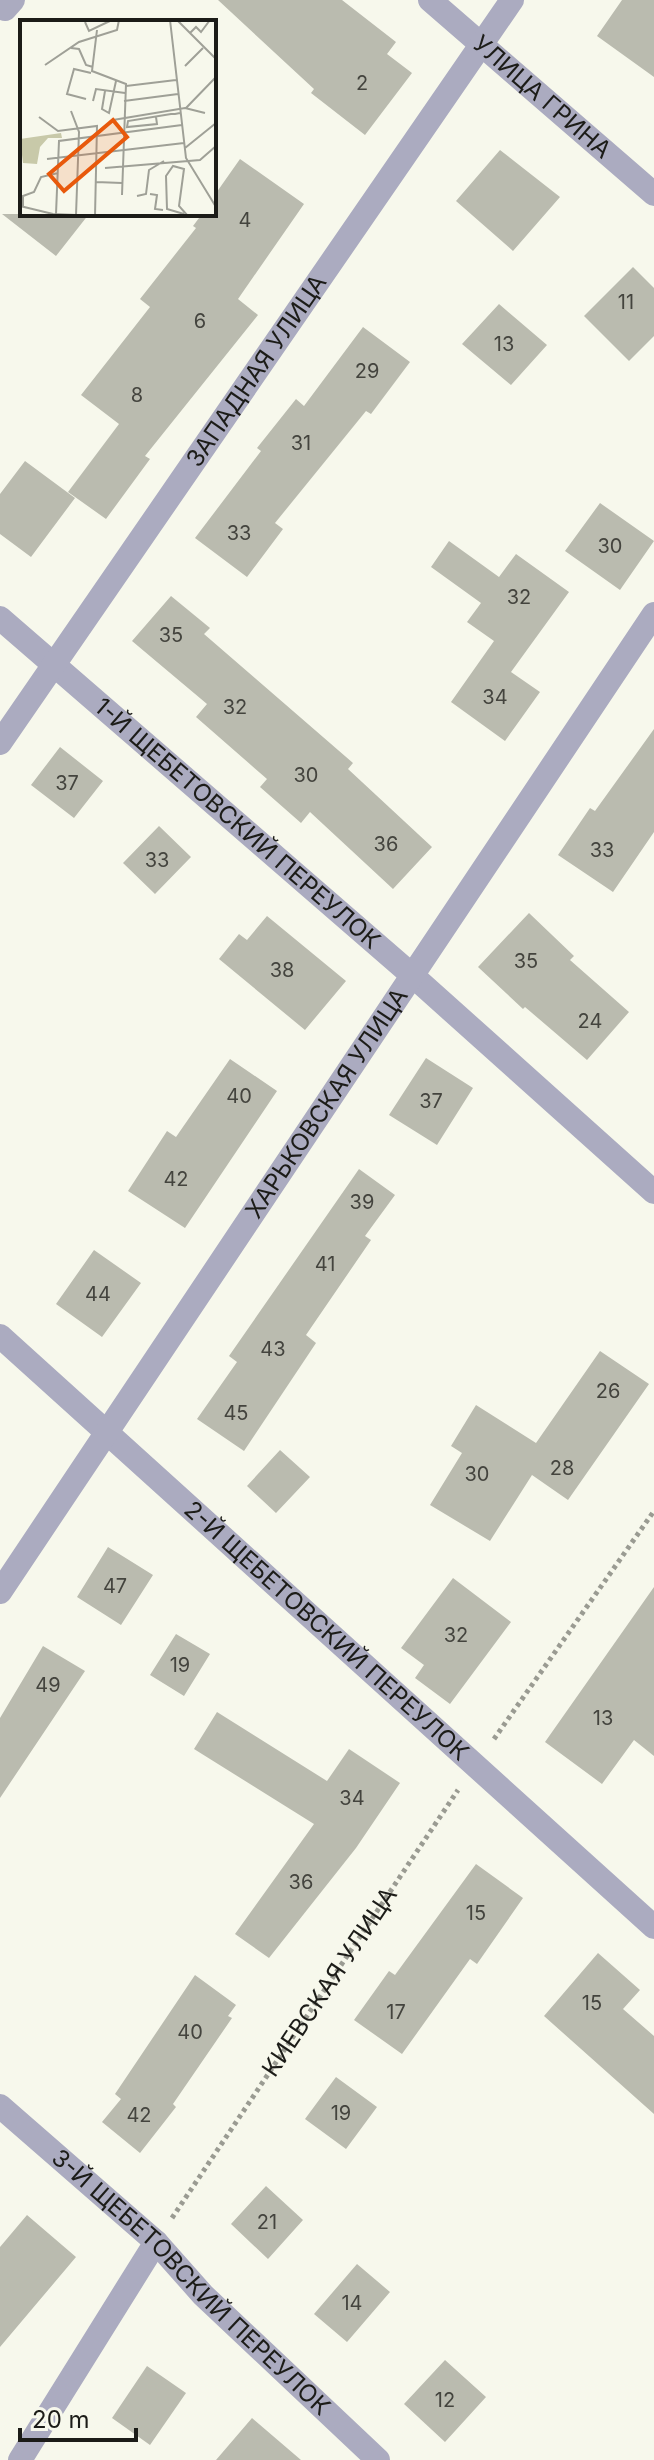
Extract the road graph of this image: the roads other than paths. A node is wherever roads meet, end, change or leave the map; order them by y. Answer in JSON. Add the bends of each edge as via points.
{"nodes":[{"id":1,"x":430,"y":0,"type":"edge"},
{"id":2,"x":512,"y":0,"type":"edge"},
{"id":3,"x":482,"y":48,"type":"junction"},
{"id":4,"x":654,"y":194,"type":"edge"},
{"id":5,"x":654,"y":614,"type":"edge"},
{"id":6,"x":0,"y":618,"type":"edge"},
{"id":7,"x":53,"y":664,"type":"junction"},
{"id":8,"x":0,"y":743,"type":"edge"},
{"id":9,"x":413,"y":976,"type":"junction"},
{"id":10,"x":654,"y":1192,"type":"edge"},
{"id":11,"x":0,"y":1336,"type":"edge"},
{"id":12,"x":107,"y":1431,"type":"junction"},
{"id":13,"x":0,"y":1592,"type":"edge"},
{"id":14,"x":654,"y":1927,"type":"edge"},
{"id":15,"x":0,"y":2106,"type":"edge"},
{"id":16,"x":156,"y":2242,"type":"junction"},
{"id":17,"x":20,"y":2460,"type":"edge"},
{"id":18,"x":378,"y":2460,"type":"edge"}],
"edges":[{"from":1,"to":3,"type":"street","name":"УЛИЦА ГРИНА"},
{"from":2,"to":3,"type":"street","name":"ЗАПАДНАЯ УЛИЦА"},
{"from":3,"to":4,"type":"street","name":"УЛИЦА ГРИНА"},
{"from":3,"to":7,"type":"street","name":"ЗАПАДНАЯ УЛИЦА"},
{"from":5,"to":9,"type":"street","name":"ХАРЬКОВСКАЯ УЛИЦА"},
{"from":6,"to":7,"type":"street","name":"1-Й ЩЕБЕТОВСКИЙ ПЕРЕУЛОК"},
{"from":7,"to":8,"type":"street","name":"ЗАПАДНАЯ УЛИЦА"},
{"from":7,"to":9,"type":"street","name":"1-Й ЩЕБЕТОВСКИЙ ПЕРЕУЛОК"},
{"from":9,"to":10,"type":"street","name":"1-Й ЩЕБЕТОВСКИЙ ПЕРЕУЛОК"},
{"from":9,"to":12,"type":"street","name":"ХАРЬКОВСКАЯ УЛИЦА"},
{"from":11,"to":12,"type":"street","name":"2-Й ЩЕБЕТОВСКИЙ ПЕРЕУЛОК"},
{"from":12,"to":13,"type":"street","name":"ХАРЬКОВСКАЯ УЛИЦА"},
{"from":12,"to":14,"type":"street","name":"2-Й ЩЕБЕТОВСКИЙ ПЕРЕУЛОК"},
{"from":15,"to":16,"type":"street","name":"3-Й ЩЕБЕТОВСКИЙ ПЕРЕУЛОК"},
{"from":16,"to":17,"type":"street"},
{"from":16,"to":18,"type":"street","name":"3-Й ЩЕБЕТОВСКИЙ ПЕРЕУЛОК","via":[[203,2295]]}]}
